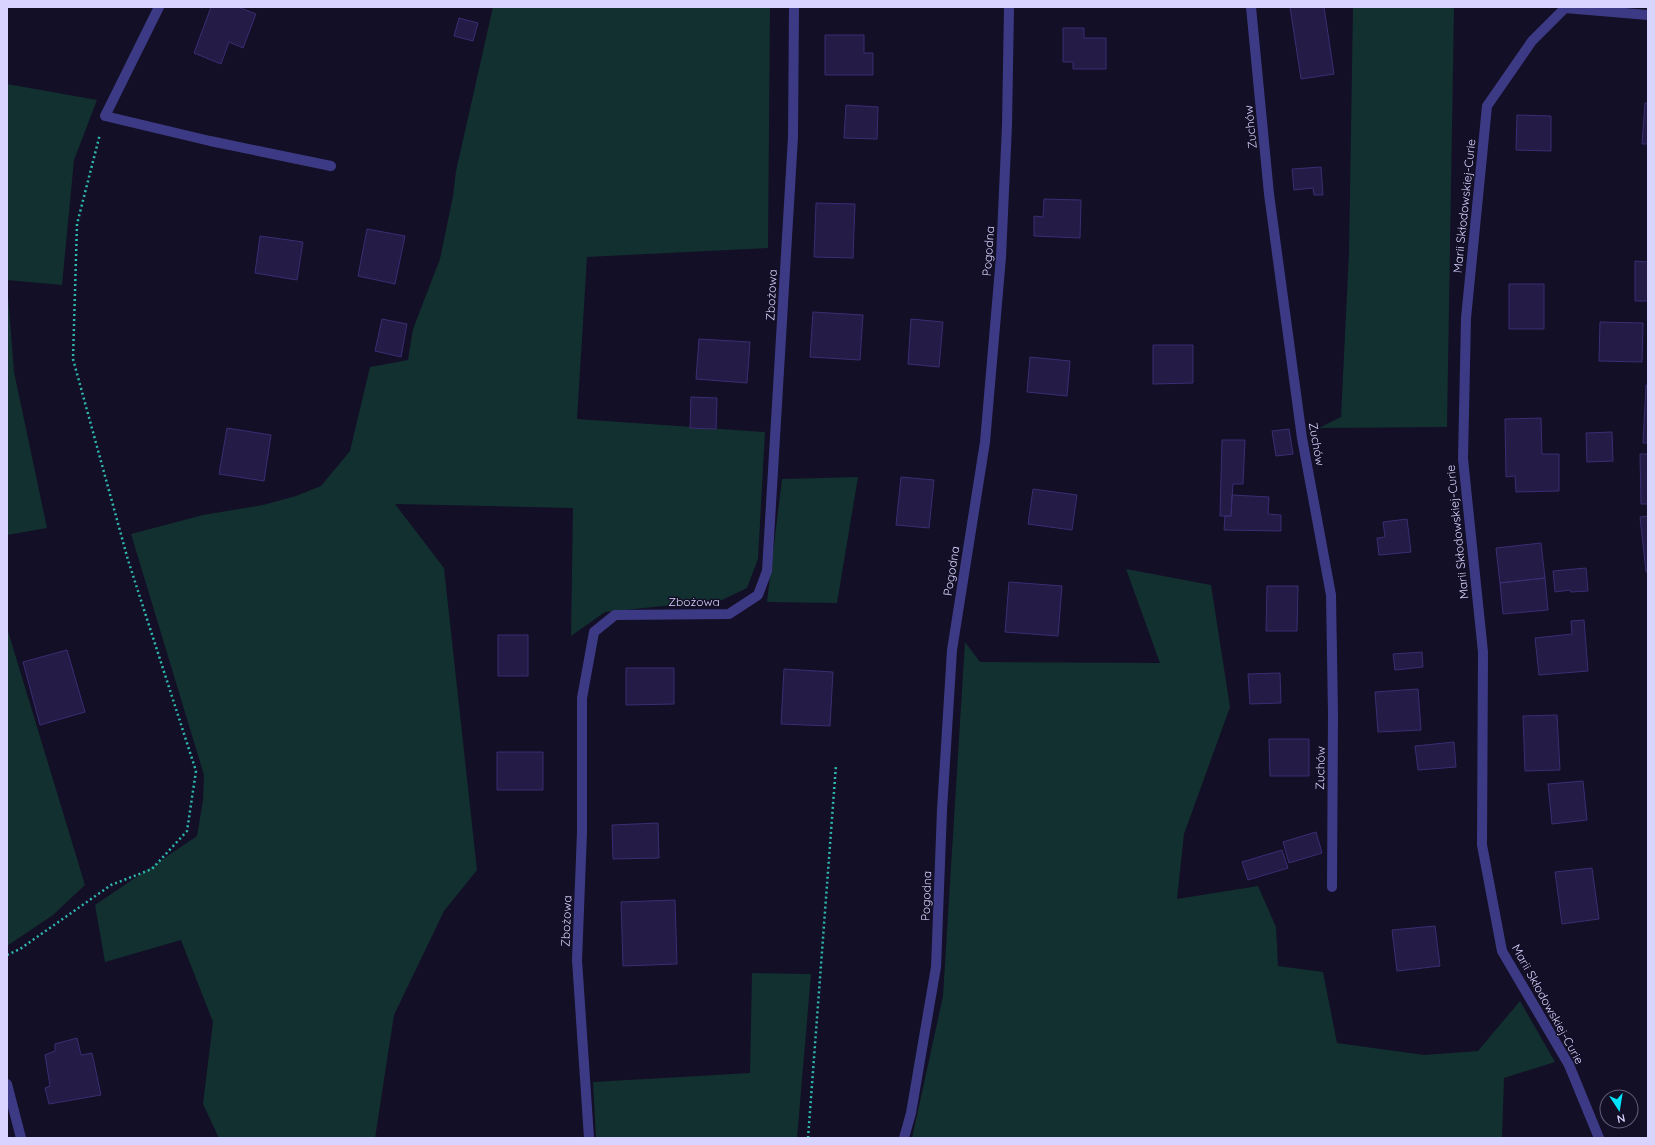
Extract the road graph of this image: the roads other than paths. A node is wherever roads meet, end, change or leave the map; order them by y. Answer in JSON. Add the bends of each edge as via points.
{"nodes":[{"id":1,"x":159,"y":7,"type":"edge"},
{"id":2,"x":794,"y":7,"type":"edge"},
{"id":3,"x":1009,"y":7,"type":"edge"},
{"id":4,"x":1251,"y":7,"type":"edge"},
{"id":5,"x":1648,"y":15,"type":"edge"},
{"id":6,"x":331,"y":166,"type":"dead end"},
{"id":7,"x":1332,"y":887,"type":"dead end"},
{"id":8,"x":7,"y":1084,"type":"edge"},
{"id":9,"x":21,"y":1138,"type":"edge"},
{"id":10,"x":589,"y":1138,"type":"edge"},
{"id":11,"x":904,"y":1138,"type":"edge"},
{"id":12,"x":1599,"y":1138,"type":"edge"}],
"edges":[{"from":1,"to":6,"type":"street","via":[[105,116]]},
{"from":2,"to":10,"type":"street","name":"Zbożowa","via":[[793,137],[767,571],[758,595],[729,614],[615,615],[594,632],[582,698],[582,832],[577,960]]},
{"from":3,"to":11,"type":"street","name":"Pogodna","via":[[1001,257],[985,442],[952,650],[936,967]]},
{"from":4,"to":7,"type":"street","name":"Zuchów","via":[[1270,194],[1301,430],[1331,594]]},
{"from":5,"to":12,"type":"street","name":"Marii Skłodowskiej-Curie","via":[[1565,8],[1532,41],[1487,106],[1466,318],[1463,459],[1483,652],[1482,845],[1502,951],[1569,1065]]},
{"from":8,"to":9,"type":"street"}]}
